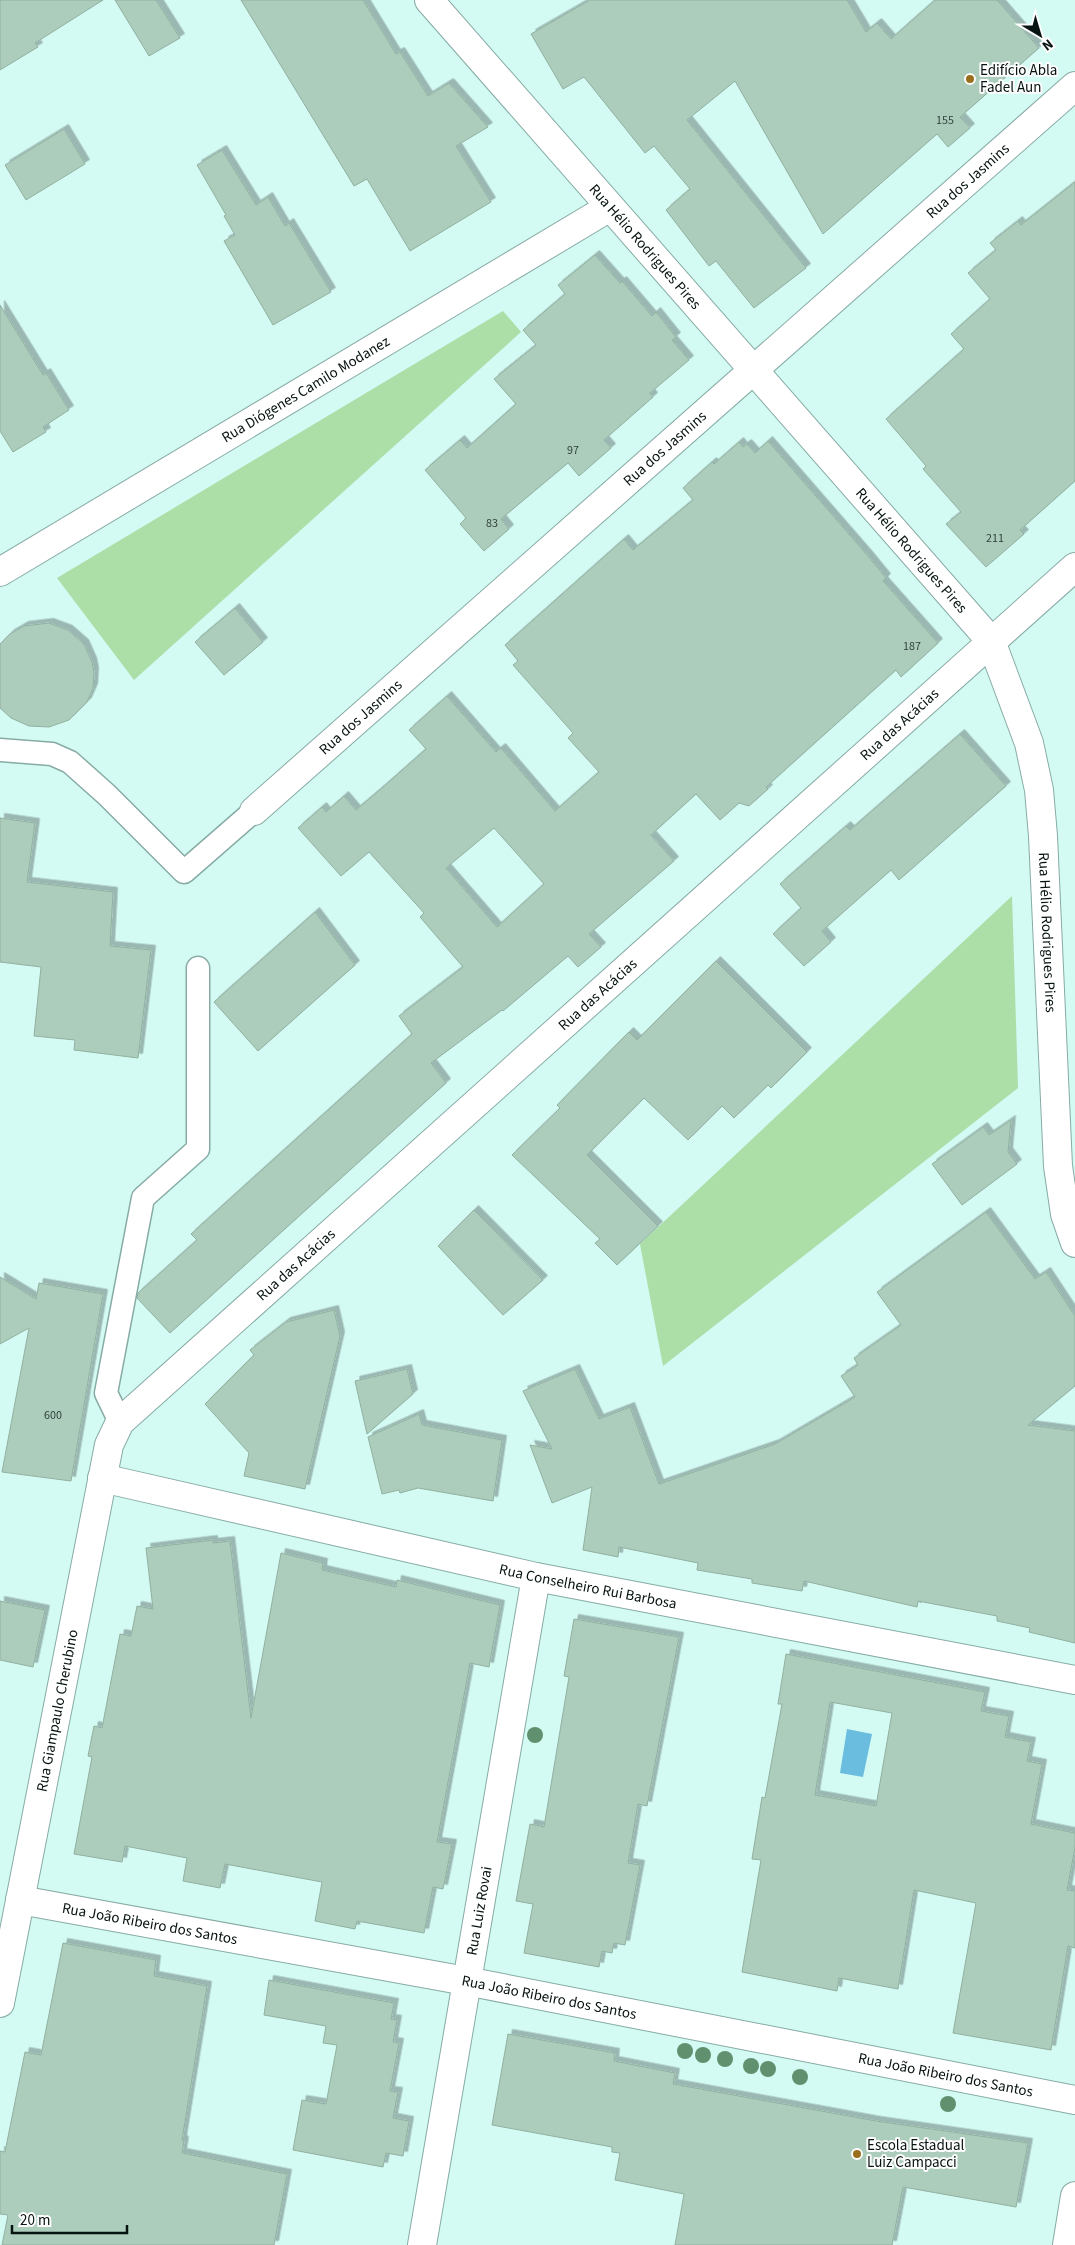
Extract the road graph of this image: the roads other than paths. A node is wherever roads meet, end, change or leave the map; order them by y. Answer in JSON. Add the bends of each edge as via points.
{"nodes":[{"id":1,"x":429,"y":0,"type":"edge"},
{"id":2,"x":1075,"y":86,"type":"edge"},
{"id":3,"x":610,"y":207,"type":"junction"},
{"id":4,"x":754,"y":370,"type":"junction"},
{"id":5,"x":1075,"y":567,"type":"edge"},
{"id":6,"x":0,"y":572,"type":"edge"},
{"id":7,"x":991,"y":641,"type":"junction"},
{"id":8,"x":0,"y":750,"type":"edge"},
{"id":9,"x":254,"y":811,"type":"joint"},
{"id":10,"x":198,"y":968,"type":"dead end"},
{"id":11,"x":1067,"y":1159,"type":"edge"},
{"id":12,"x":1075,"y":1243,"type":"edge"},
{"id":13,"x":120,"y":1422,"type":"junction"},
{"id":14,"x":102,"y":1478,"type":"junction"},
{"id":15,"x":536,"y":1577,"type":"junction"},
{"id":16,"x":1075,"y":1680,"type":"edge"},
{"id":17,"x":20,"y":1900,"type":"junction"},
{"id":18,"x":466,"y":1981,"type":"junction"},
{"id":19,"x":0,"y":2003,"type":"edge"},
{"id":20,"x":1075,"y":2100,"type":"edge"},
{"id":21,"x":1075,"y":2196,"type":"edge"},
{"id":22,"x":422,"y":2245,"type":"edge"},
{"id":23,"x":1067,"y":2245,"type":"edge"}],
"edges":[{"from":1,"to":3,"type":"street","name":"Rua Hélio Rodrigues Pires"},
{"from":2,"to":4,"type":"street","name":"Rua dos Jasmins"},
{"from":3,"to":4,"type":"street","name":"Rua Hélio Rodrigues Pires"},
{"from":3,"to":6,"type":"street","name":"Rua Diógenes Camilo Modanez"},
{"from":4,"to":7,"type":"street","name":"Rua Hélio Rodrigues Pires"},
{"from":4,"to":9,"type":"street","name":"Rua dos Jasmins"},
{"from":5,"to":7,"type":"street","name":"Rua das Acácias"},
{"from":7,"to":11,"type":"street","name":"Rua Hélio Rodrigues Pires","via":[[1029,743],[1039,790]]},
{"from":7,"to":13,"type":"street","name":"Rua das Acácias"},
{"from":8,"to":9,"type":"lane","via":[[52,754],[70,762],[184,872]]},
{"from":10,"to":13,"type":"lane","via":[[198,1149],[143,1198],[106,1393]]},
{"from":11,"to":12,"type":"street","name":"Rua Hélio Rodrigues Pires","via":[[1065,1214]]},
{"from":13,"to":14,"type":"street","name":"Rua Giampaulo Cherubino","via":[[109,1445]]},
{"from":14,"to":15,"type":"street","name":"Rua Conselheiro Rui Barbosa"},
{"from":14,"to":17,"type":"street","name":"Rua Giampaulo Cherubino"},
{"from":15,"to":16,"type":"street","name":"Rua Conselheiro Rui Barbosa"},
{"from":15,"to":18,"type":"street","name":"Rua Luiz Rovai"},
{"from":17,"to":18,"type":"street","name":"Rua João Ribeiro dos Santos"},
{"from":17,"to":19,"type":"street","name":"Rua Giampaulo Cherubino"},
{"from":18,"to":20,"type":"street","name":"Rua João Ribeiro dos Santos"},
{"from":18,"to":22,"type":"street","name":"Rua Luiz Rovai"},
{"from":21,"to":23,"type":"street"}]}
